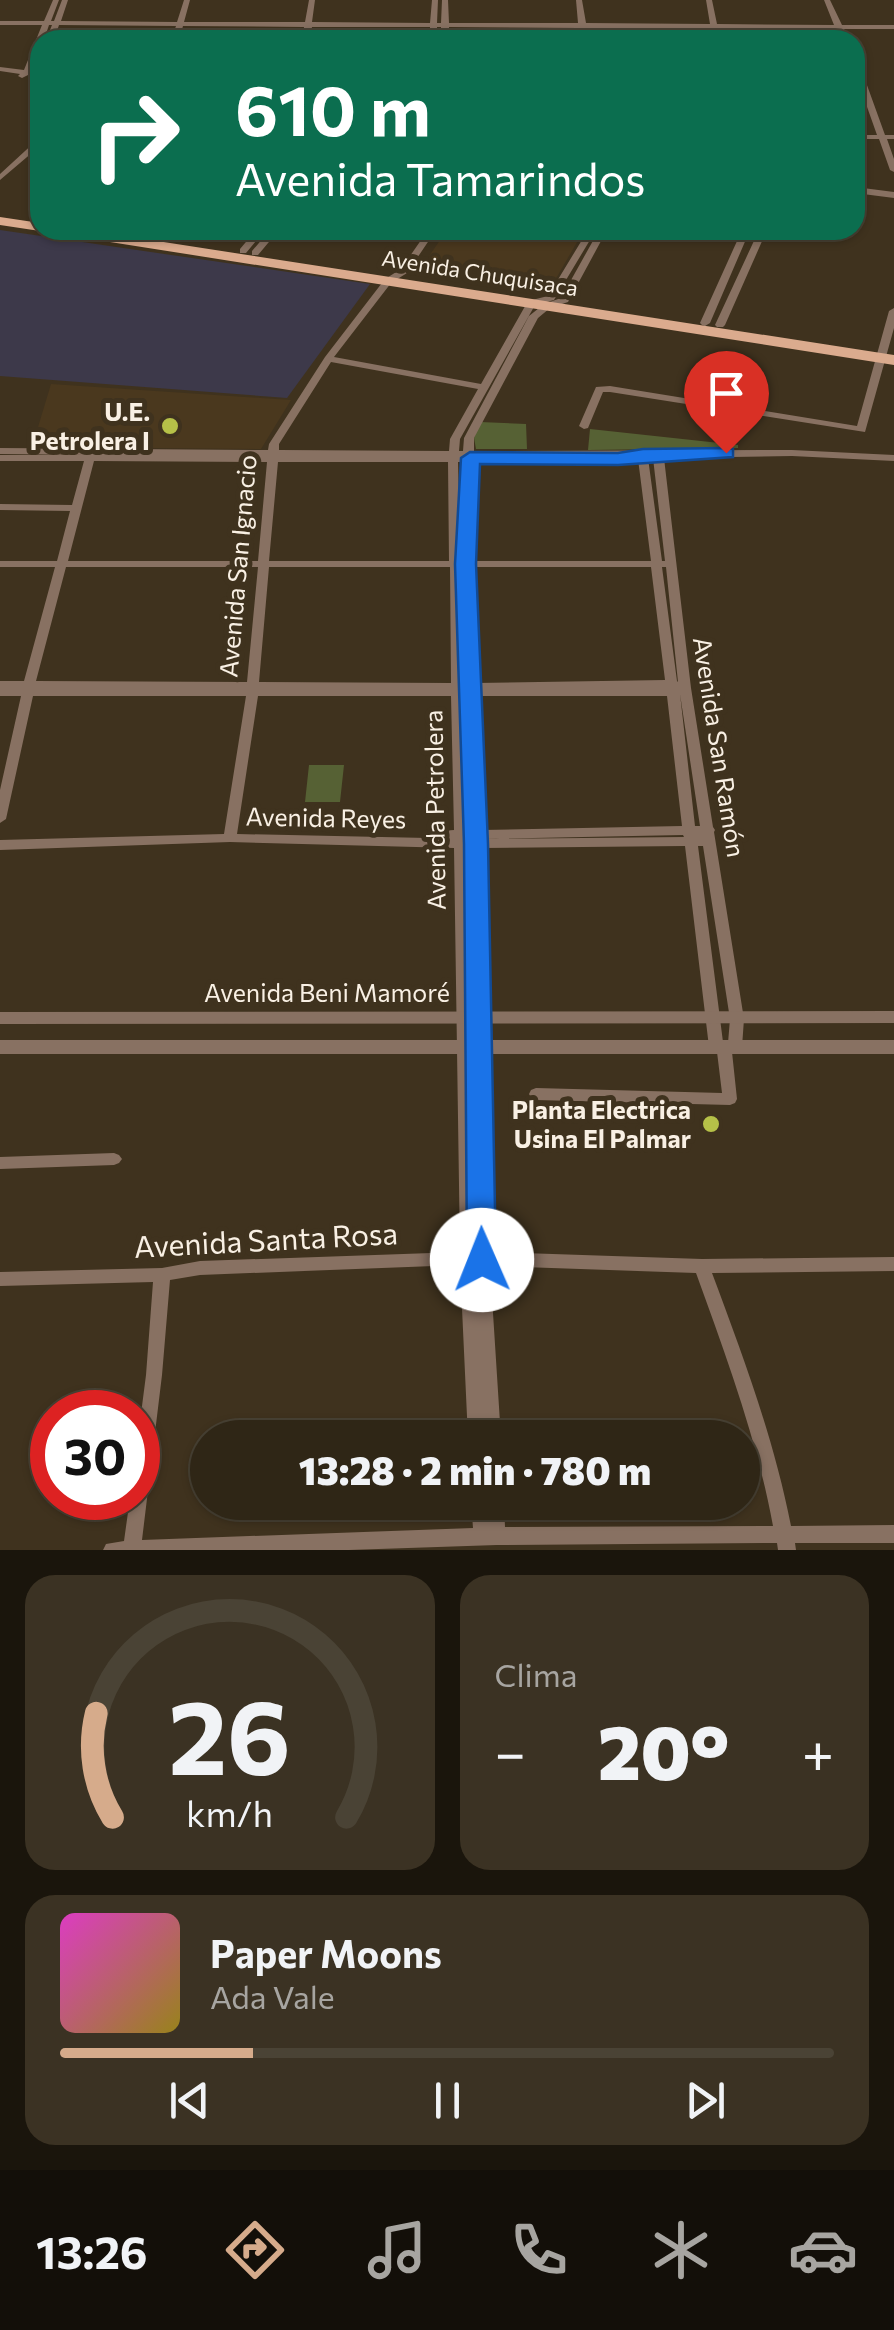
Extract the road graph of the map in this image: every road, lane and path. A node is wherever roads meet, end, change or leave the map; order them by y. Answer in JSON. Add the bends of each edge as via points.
{"nodes":[{"id":1,"x":56,"y":0,"type":"edge"},
{"id":2,"x":66,"y":0,"type":"edge"},
{"id":3,"x":187,"y":0,"type":"edge"},
{"id":4,"x":312,"y":0,"type":"edge"},
{"id":5,"x":434,"y":0,"type":"edge"},
{"id":6,"x":446,"y":0,"type":"edge"},
{"id":7,"x":570,"y":0,"type":"edge"},
{"id":8,"x":579,"y":0,"type":"edge"},
{"id":9,"x":709,"y":0,"type":"edge"},
{"id":10,"x":827,"y":0,"type":"edge"},
{"id":11,"x":0,"y":22,"type":"edge"},
{"id":12,"x":52,"y":23,"type":"junction"},
{"id":13,"x":180,"y":24,"type":"junction"},
{"id":14,"x":308,"y":24,"type":"junction"},
{"id":15,"x":433,"y":26,"type":"junction"},
{"id":16,"x":445,"y":26,"type":"junction"},
{"id":17,"x":578,"y":27,"type":"junction"},
{"id":18,"x":839,"y":27,"type":"junction"},
{"id":19,"x":894,"y":27,"type":"edge"},
{"id":20,"x":716,"y":28,"type":"junction"},
{"id":21,"x":47,"y":30,"type":"edge"},
{"id":22,"x":51,"y":30,"type":"edge"},
{"id":23,"x":178,"y":30,"type":"edge"},
{"id":24,"x":307,"y":30,"type":"edge"},
{"id":25,"x":433,"y":30,"type":"edge"},
{"id":26,"x":445,"y":30,"type":"edge"},
{"id":27,"x":577,"y":30,"type":"edge"},
{"id":28,"x":579,"y":30,"type":"edge"},
{"id":29,"x":840,"y":30,"type":"edge"},
{"id":30,"x":0,"y":71,"type":"edge"},
{"id":31,"x":30,"y":74,"type":"edge"},
{"id":32,"x":865,"y":91,"type":"edge"},
{"id":33,"x":889,"y":137,"type":"edge"},
{"id":34,"x":30,"y":151,"type":"edge"},
{"id":35,"x":894,"y":170,"type":"edge"},
{"id":36,"x":0,"y":178,"type":"edge"},
{"id":37,"x":865,"y":189,"type":"edge"},
{"id":38,"x":894,"y":193,"type":"edge"},
{"id":39,"x":0,"y":213,"type":"edge"},
{"id":40,"x":30,"y":218,"type":"edge"},
{"id":41,"x":0,"y":221,"type":"edge"},
{"id":42,"x":30,"y":226,"type":"edge"},
{"id":43,"x":145,"y":240,"type":"edge"},
{"id":44,"x":175,"y":240,"type":"edge"},
{"id":45,"x":256,"y":240,"type":"edge"},
{"id":46,"x":263,"y":240,"type":"edge"},
{"id":47,"x":424,"y":240,"type":"edge"},
{"id":48,"x":586,"y":240,"type":"edge"},
{"id":49,"x":596,"y":240,"type":"edge"},
{"id":50,"x":742,"y":240,"type":"edge"},
{"id":51,"x":758,"y":240,"type":"edge"},
{"id":52,"x":249,"y":252,"type":"junction"},
{"id":53,"x":285,"y":262,"type":"junction"},
{"id":54,"x":393,"y":278,"type":"junction"},
{"id":55,"x":548,"y":302,"type":"junction"},
{"id":56,"x":894,"y":310,"type":"edge"},
{"id":57,"x":713,"y":324,"type":"junction"},
{"id":58,"x":887,"y":355,"type":"edge"},
{"id":59,"x":328,"y":359,"type":"junction"},
{"id":60,"x":499,"y":368,"type":"junction"},
{"id":61,"x":482,"y":387,"type":"junction"},
{"id":62,"x":584,"y":426,"type":"dead end"},
{"id":63,"x":861,"y":430,"type":"junction"},
{"id":64,"x":0,"y":454,"type":"edge"},
{"id":65,"x":643,"y":454,"type":"junction"},
{"id":66,"x":658,"y":454,"type":"junction"},
{"id":67,"x":90,"y":455,"type":"junction"},
{"id":68,"x":453,"y":455,"type":"junction"},
{"id":69,"x":854,"y":455,"type":"junction"},
{"id":70,"x":273,"y":456,"type":"junction"},
{"id":71,"x":471,"y":456,"type":"junction"},
{"id":72,"x":894,"y":458,"type":"edge"},
{"id":73,"x":0,"y":507,"type":"edge"},
{"id":74,"x":78,"y":508,"type":"junction"},
{"id":75,"x":265,"y":563,"type":"junction"},
{"id":76,"x":0,"y":564,"type":"edge"},
{"id":77,"x":64,"y":564,"type":"junction"},
{"id":78,"x":460,"y":564,"type":"junction"},
{"id":79,"x":662,"y":564,"type":"junction"},
{"id":80,"x":29,"y":688,"type":"junction"},
{"id":81,"x":678,"y":688,"type":"junction"},
{"id":82,"x":0,"y":689,"type":"edge"},
{"id":83,"x":252,"y":690,"type":"junction"},
{"id":84,"x":464,"y":691,"type":"junction"},
{"id":85,"x":0,"y":818,"type":"edge"},
{"id":86,"x":230,"y":835,"type":"junction"},
{"id":87,"x":692,"y":836,"type":"junction"},
{"id":88,"x":710,"y":836,"type":"junction"},
{"id":89,"x":467,"y":839,"type":"junction"},
{"id":90,"x":0,"y":843,"type":"edge"},
{"id":91,"x":894,"y":1017,"type":"edge"},
{"id":92,"x":0,"y":1018,"type":"edge"},
{"id":93,"x":470,"y":1018,"type":"junction"},
{"id":94,"x":738,"y":1019,"type":"junction"},
{"id":95,"x":716,"y":1020,"type":"junction"},
{"id":96,"x":0,"y":1047,"type":"edge"},
{"id":97,"x":471,"y":1047,"type":"junction"},
{"id":98,"x":725,"y":1047,"type":"junction"},
{"id":99,"x":894,"y":1047,"type":"edge"},
{"id":100,"x":536,"y":1094,"type":"dead end"},
{"id":101,"x":114,"y":1160,"type":"dead end"},
{"id":102,"x":0,"y":1163,"type":"edge"},
{"id":103,"x":474,"y":1259,"type":"junction"},
{"id":104,"x":894,"y":1264,"type":"edge"},
{"id":105,"x":702,"y":1266,"type":"junction"},
{"id":106,"x":162,"y":1275,"type":"junction"},
{"id":107,"x":0,"y":1279,"type":"edge"},
{"id":108,"x":477,"y":1420,"type":"edge"},
{"id":109,"x":490,"y":1420,"type":"edge"},
{"id":110,"x":485,"y":1520,"type":"edge"},
{"id":111,"x":492,"y":1520,"type":"edge"},
{"id":112,"x":894,"y":1534,"type":"edge"},
{"id":113,"x":489,"y":1537,"type":"junction"},
{"id":114,"x":785,"y":1542,"type":"edge"},
{"id":115,"x":122,"y":1549,"type":"edge"}],
"edges":[{"from":1,"to":12,"type":"street"},
{"from":2,"to":12,"type":"street"},
{"from":3,"to":13,"type":"street"},
{"from":4,"to":14,"type":"street"},
{"from":5,"to":15,"type":"street"},
{"from":6,"to":16,"type":"street"},
{"from":7,"to":17,"type":"street"},
{"from":8,"to":17,"type":"street"},
{"from":9,"to":20,"type":"street"},
{"from":10,"to":18,"type":"street"},
{"from":11,"to":12,"type":"street"},
{"from":12,"to":13,"type":"street"},
{"from":12,"to":21,"type":"street"},
{"from":12,"to":22,"type":"street"},
{"from":13,"to":14,"type":"street"},
{"from":13,"to":23,"type":"street"},
{"from":14,"to":15,"type":"street"},
{"from":14,"to":24,"type":"street"},
{"from":15,"to":16,"type":"street"},
{"from":15,"to":25,"type":"street"},
{"from":16,"to":17,"type":"street"},
{"from":16,"to":26,"type":"street"},
{"from":17,"to":20,"type":"street"},
{"from":17,"to":27,"type":"street"},
{"from":17,"to":28,"type":"street"},
{"from":18,"to":19,"type":"street"},
{"from":18,"to":20,"type":"street"},
{"from":18,"to":29,"type":"street"},
{"from":30,"to":31,"type":"street"},
{"from":32,"to":33,"type":"street"},
{"from":33,"to":35,"type":"street"},
{"from":34,"to":36,"type":"street"},
{"from":37,"to":38,"type":"street"},
{"from":39,"to":40,"type":"main road"},
{"from":41,"to":42,"type":"main road"},
{"from":43,"to":53,"type":"main road","name":"Avenida Chuquisaca"},
{"from":44,"to":52,"type":"main road","name":"Avenida Chuquisaca"},
{"from":45,"to":52,"type":"street"},
{"from":46,"to":52,"type":"street"},
{"from":47,"to":54,"type":"street","name":"Avenida San Ignacio"},
{"from":48,"to":55,"type":"street","name":"Avenida Petrolera"},
{"from":49,"to":55,"type":"street","name":"Avenida Petrolera"},
{"from":50,"to":57,"type":"street"},
{"from":51,"to":57,"type":"street"},
{"from":52,"to":53,"type":"main road","name":"Avenida Chuquisaca"},
{"from":53,"to":54,"type":"main road","name":"Avenida Chuquisaca"},
{"from":54,"to":55,"type":"main road","name":"Avenida Chuquisaca"},
{"from":54,"to":59,"type":"street","name":"Avenida San Ignacio"},
{"from":55,"to":57,"type":"main road","name":"Avenida Chuquisaca"},
{"from":55,"to":58,"type":"main road","name":"Avenida Chuquisaca"},
{"from":55,"to":60,"type":"street","name":"Avenida Petrolera"},
{"from":56,"to":58,"type":"street"},
{"from":57,"to":58,"type":"main road","name":"Avenida Chuquisaca"},
{"from":58,"to":63,"type":"street"},
{"from":59,"to":61,"type":"street"},
{"from":59,"to":70,"type":"street","name":"Avenida San Ignacio","via":[[282,427]]},
{"from":60,"to":61,"type":"street","name":"Avenida Petrolera"},
{"from":60,"to":71,"type":"street","name":"Avenida Petrolera","via":[[472,428]]},
{"from":61,"to":68,"type":"street","name":"Avenida Petrolera","via":[[454,439]]},
{"from":62,"to":63,"type":"street","via":[[595,394],[610,389]]},
{"from":63,"to":69,"type":"street"},
{"from":64,"to":67,"type":"street"},
{"from":65,"to":66,"type":"street"},
{"from":65,"to":71,"type":"street"},
{"from":65,"to":79,"type":"street","name":"Avenida San Ramón"},
{"from":66,"to":69,"type":"street"},
{"from":66,"to":79,"type":"street","name":"Avenida San Ramón"},
{"from":67,"to":70,"type":"street"},
{"from":67,"to":74,"type":"street"},
{"from":68,"to":70,"type":"street"},
{"from":68,"to":71,"type":"street"},
{"from":68,"to":78,"type":"street","name":"Avenida Petrolera"},
{"from":69,"to":72,"type":"street"},
{"from":70,"to":75,"type":"street","name":"Avenida San Ignacio"},
{"from":71,"to":78,"type":"street","name":"Avenida Petrolera"},
{"from":73,"to":74,"type":"street"},
{"from":74,"to":77,"type":"street"},
{"from":75,"to":77,"type":"street"},
{"from":75,"to":78,"type":"street"},
{"from":75,"to":83,"type":"street","name":"Avenida San Ignacio"},
{"from":76,"to":77,"type":"street"},
{"from":77,"to":80,"type":"street"},
{"from":78,"to":79,"type":"street"},
{"from":78,"to":84,"type":"street","name":"Avenida Petrolera"},
{"from":79,"to":81,"type":"street","name":"Avenida San Ramón"},
{"from":80,"to":82,"type":"street"},
{"from":80,"to":83,"type":"street"},
{"from":80,"to":85,"type":"street"},
{"from":81,"to":84,"type":"street"},
{"from":81,"to":87,"type":"street","name":"Avenida San Ramón"},
{"from":81,"to":88,"type":"street","name":"Avenida San Ramón"},
{"from":83,"to":84,"type":"street"},
{"from":83,"to":86,"type":"street","name":"Avenida San Ignacio"},
{"from":84,"to":89,"type":"street","name":"Avenida Petrolera"},
{"from":86,"to":89,"type":"street","name":"Avenida Reyes"},
{"from":86,"to":90,"type":"street","name":"Avenida Reyes"},
{"from":87,"to":88,"type":"street","name":"Avenida Reyes"},
{"from":87,"to":89,"type":"street","name":"Avenida Reyes"},
{"from":87,"to":95,"type":"street","name":"Avenida San Ramón"},
{"from":88,"to":94,"type":"street","name":"Avenida San Ramón"},
{"from":89,"to":93,"type":"street","name":"Avenida Petrolera"},
{"from":91,"to":94,"type":"street","name":"Avenida Beni Mamoré"},
{"from":92,"to":93,"type":"street","name":"Avenida Beni Mamoré"},
{"from":93,"to":95,"type":"street","name":"Avenida Beni Mamoré"},
{"from":93,"to":97,"type":"street","name":"Avenida Petrolera"},
{"from":94,"to":95,"type":"street","name":"Avenida Beni Mamoré"},
{"from":94,"to":98,"type":"street","name":"Avenida San Ramón"},
{"from":95,"to":98,"type":"street","name":"Avenida San Ramón"},
{"from":96,"to":97,"type":"street"},
{"from":97,"to":98,"type":"street"},
{"from":97,"to":103,"type":"street","name":"Avenida Petrolera"},
{"from":98,"to":99,"type":"street"},
{"from":98,"to":100,"type":"street","via":[[730,1099]]},
{"from":101,"to":102,"type":"street"},
{"from":103,"to":105,"type":"street","name":"Avenida Santa Rosa"},
{"from":103,"to":106,"type":"street","name":"Avenida Santa Rosa","via":[[200,1268]]},
{"from":103,"to":108,"type":"street","name":"Avenida Petrolera"},
{"from":103,"to":109,"type":"street","name":"Avenida Petrolera"},
{"from":104,"to":105,"type":"street","name":"Avenida Santa Rosa"},
{"from":105,"to":114,"type":"street","via":[[757,1417]]},
{"from":106,"to":107,"type":"street","name":"Avenida Santa Rosa"},
{"from":106,"to":115,"type":"street","via":[[154,1375]]},
{"from":110,"to":113,"type":"street"},
{"from":111,"to":113,"type":"street"},
{"from":112,"to":114,"type":"street"},
{"from":113,"to":114,"type":"street"},
{"from":113,"to":115,"type":"street"}]}
